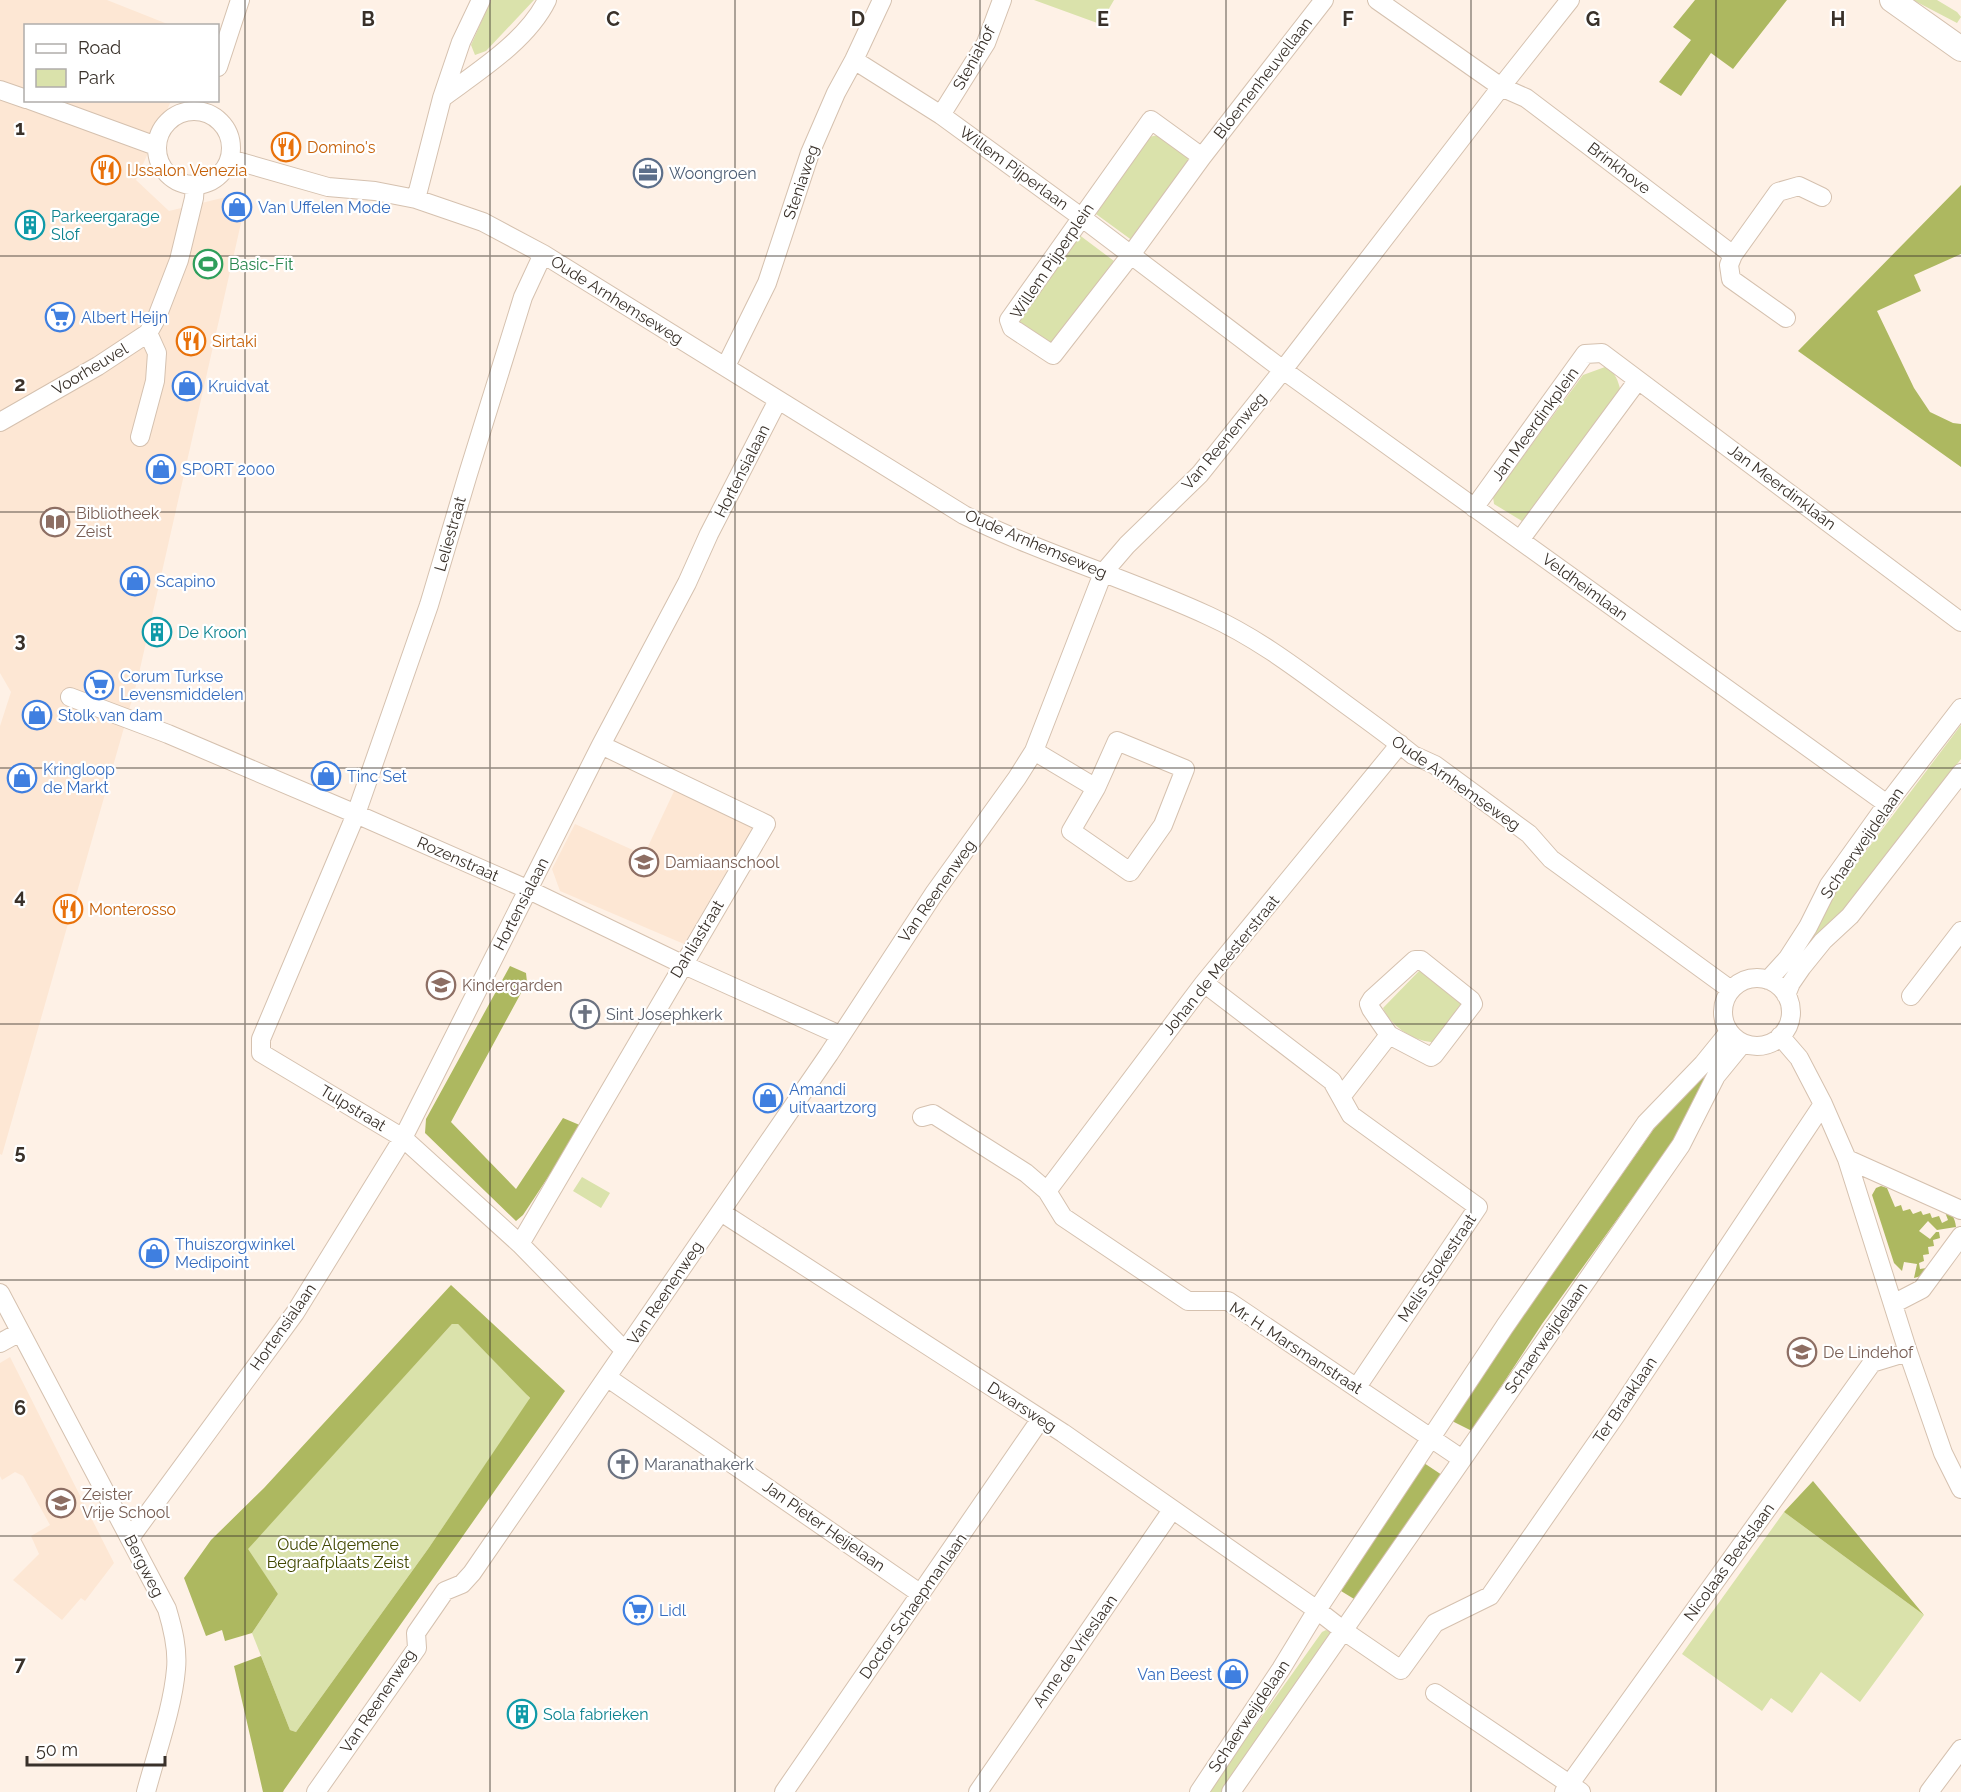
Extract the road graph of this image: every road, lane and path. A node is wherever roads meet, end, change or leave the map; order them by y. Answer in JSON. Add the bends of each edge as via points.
{"nodes":[{"id":1,"x":240,"y":0,"type":"edge"},
{"id":2,"x":481,"y":0,"type":"edge"},
{"id":3,"x":547,"y":0,"type":"edge"},
{"id":4,"x":882,"y":0,"type":"edge"},
{"id":5,"x":1002,"y":0,"type":"edge"},
{"id":6,"x":1324,"y":0,"type":"edge"},
{"id":7,"x":1377,"y":0,"type":"edge"},
{"id":8,"x":1570,"y":0,"type":"edge"},
{"id":9,"x":1892,"y":0,"type":"edge"},
{"id":10,"x":1961,"y":49,"type":"edge"},
{"id":11,"x":854,"y":60,"type":"junction"},
{"id":12,"x":219,"y":64,"type":"edge"},
{"id":13,"x":1501,"y":87,"type":"junction"},
{"id":14,"x":0,"y":90,"type":"edge"},
{"id":15,"x":24,"y":98,"type":"edge"},
{"id":16,"x":442,"y":98,"type":"junction"},
{"id":17,"x":35,"y":102,"type":"edge"},
{"id":18,"x":205,"y":106,"type":"edge"},
{"id":19,"x":941,"y":115,"type":"junction"},
{"id":20,"x":156,"y":146,"type":"junction"},
{"id":21,"x":1202,"y":157,"type":"junction"},
{"id":22,"x":230,"y":159,"type":"junction"},
{"id":23,"x":195,"y":185,"type":"junction"},
{"id":24,"x":1822,"y":197,"type":"dead end"},
{"id":25,"x":416,"y":199,"type":"junction"},
{"id":26,"x":1081,"y":217,"type":"junction"},
{"id":27,"x":543,"y":254,"type":"junction"},
{"id":28,"x":1733,"y":255,"type":"junction"},
{"id":29,"x":1130,"y":256,"type":"junction"},
{"id":30,"x":1786,"y":318,"type":"dead end"},
{"id":31,"x":147,"y":333,"type":"junction"},
{"id":32,"x":1602,"y":353,"type":"joint"},
{"id":33,"x":726,"y":366,"type":"junction"},
{"id":34,"x":1283,"y":370,"type":"junction"},
{"id":35,"x":1638,"y":380,"type":"junction"},
{"id":36,"x":778,"y":400,"type":"junction"},
{"id":37,"x":0,"y":422,"type":"edge"},
{"id":38,"x":140,"y":437,"type":"dead end"},
{"id":39,"x":1474,"y":508,"type":"junction"},
{"id":40,"x":1520,"y":540,"type":"junction"},
{"id":41,"x":1103,"y":573,"type":"junction"},
{"id":42,"x":1961,"y":622,"type":"edge"},
{"id":43,"x":70,"y":697,"type":"dead end"},
{"id":44,"x":1961,"y":708,"type":"edge"},
{"id":45,"x":601,"y":744,"type":"junction"},
{"id":46,"x":1400,"y":744,"type":"junction"},
{"id":47,"x":1034,"y":751,"type":"junction"},
{"id":48,"x":1961,"y":773,"type":"edge"},
{"id":49,"x":1096,"y":788,"type":"junction"},
{"id":50,"x":1887,"y":804,"type":"junction"},
{"id":51,"x":356,"y":814,"type":"junction"},
{"id":52,"x":529,"y":890,"type":"junction"},
{"id":53,"x":1961,"y":932,"type":"edge"},
{"id":54,"x":682,"y":964,"type":"junction"},
{"id":55,"x":1768,"y":980,"type":"junction"},
{"id":56,"x":1204,"y":983,"type":"junction"},
{"id":57,"x":1731,"y":990,"type":"junction"},
{"id":58,"x":1786,"y":995,"type":"junction"},
{"id":59,"x":1911,"y":996,"type":"dead end"},
{"id":60,"x":840,"y":1035,"type":"junction"},
{"id":61,"x":1389,"y":1035,"type":"junction"},
{"id":62,"x":1780,"y":1036,"type":"junction"},
{"id":63,"x":1736,"y":1037,"type":"junction"},
{"id":64,"x":1341,"y":1097,"type":"junction"},
{"id":65,"x":1824,"y":1104,"type":"junction"},
{"id":66,"x":922,"y":1117,"type":"dead end"},
{"id":67,"x":403,"y":1138,"type":"junction"},
{"id":68,"x":1847,"y":1160,"type":"junction"},
{"id":69,"x":1047,"y":1191,"type":"junction"},
{"id":70,"x":1961,"y":1210,"type":"edge"},
{"id":71,"x":721,"y":1212,"type":"junction"},
{"id":72,"x":1961,"y":1236,"type":"edge"},
{"id":73,"x":520,"y":1244,"type":"junction"},
{"id":74,"x":0,"y":1293,"type":"edge"},
{"id":75,"x":1893,"y":1304,"type":"junction"},
{"id":76,"x":20,"y":1332,"type":"junction"},
{"id":77,"x":0,"y":1343,"type":"edge"},
{"id":78,"x":625,"y":1351,"type":"junction"},
{"id":79,"x":1908,"y":1352,"type":"junction"},
{"id":80,"x":608,"y":1378,"type":"junction"},
{"id":81,"x":1357,"y":1387,"type":"junction"},
{"id":82,"x":1040,"y":1420,"type":"junction"},
{"id":83,"x":1431,"y":1438,"type":"junction"},
{"id":84,"x":1462,"y":1459,"type":"junction"},
{"id":85,"x":1961,"y":1489,"type":"edge"},
{"id":86,"x":1172,"y":1510,"type":"junction"},
{"id":87,"x":130,"y":1538,"type":"junction"},
{"id":88,"x":921,"y":1594,"type":"junction"},
{"id":89,"x":1317,"y":1610,"type":"junction"},
{"id":90,"x":1344,"y":1631,"type":"junction"},
{"id":91,"x":1435,"y":1693,"type":"dead end"},
{"id":92,"x":1961,"y":1749,"type":"edge"},
{"id":93,"x":1572,"y":1789,"type":"edge"},
{"id":94,"x":146,"y":1792,"type":"edge"},
{"id":95,"x":316,"y":1792,"type":"edge"},
{"id":96,"x":784,"y":1792,"type":"edge"},
{"id":97,"x":978,"y":1792,"type":"edge"},
{"id":98,"x":1199,"y":1792,"type":"edge"},
{"id":99,"x":1232,"y":1792,"type":"edge"},
{"id":100,"x":1929,"y":1792,"type":"edge"}],
"edges":[{"from":1,"to":12,"type":"street"},
{"from":2,"to":16,"type":"street","via":[[461,42]]},
{"from":3,"to":16,"type":"street","via":[[523,32],[492,61]]},
{"from":4,"to":11,"type":"street","name":"Steniaweg"},
{"from":5,"to":19,"type":"street","name":"Steniahof","via":[[986,43]]},
{"from":6,"to":21,"type":"street","name":"Bloemenheuvellaan"},
{"from":7,"to":13,"type":"street"},
{"from":8,"to":13,"type":"street","name":"Van Reenenweg"},
{"from":9,"to":10,"type":"main road"},
{"from":11,"to":19,"type":"street","name":"Willem Pijperlaan"},
{"from":11,"to":33,"type":"street","name":"Steniaweg","via":[[810,153],[768,283]]},
{"from":13,"to":28,"type":"street","name":"Brinkhove","via":[[1526,98]]},
{"from":13,"to":34,"type":"street","name":"Van Reenenweg"},
{"from":14,"to":15,"type":"street"},
{"from":16,"to":25,"type":"street"},
{"from":17,"to":20,"type":"street"},
{"from":18,"to":20,"type":"street","via":[[173,117],[161,131]]},
{"from":18,"to":22,"type":"street","via":[[227,130]]},
{"from":19,"to":26,"type":"street","name":"Willem Pijperlaan"},
{"from":20,"to":23,"type":"street","via":[[159,161],[169,176]]},
{"from":21,"to":26,"type":"street","name":"Willem Pijperplein","via":[[1151,120]]},
{"from":21,"to":29,"type":"street","name":"Willem Pijperplein"},
{"from":22,"to":23,"type":"street","via":[[216,178]]},
{"from":22,"to":25,"type":"street","name":"Oude Arnhemseweg","via":[[328,187]]},
{"from":23,"to":31,"type":"street","name":"Voorheuvel","via":[[179,260]]},
{"from":24,"to":28,"type":"street","via":[[1800,186],[1778,192]]},
{"from":25,"to":27,"type":"street","name":"Oude Arnhemseweg","via":[[483,222]]},
{"from":26,"to":29,"type":"street","name":"Willem Pijperlaan"},
{"from":26,"to":29,"type":"street","name":"Willem Pijperplein","via":[[1009,320],[1012,328],[1053,355]]},
{"from":27,"to":33,"type":"street","name":"Oude Arnhemseweg"},
{"from":27,"to":51,"type":"street","name":"Leliestraat","via":[[524,297],[429,604]]},
{"from":28,"to":30,"type":"street","via":[[1729,265],[1731,279]]},
{"from":29,"to":34,"type":"street","name":"Willem Pijperlaan"},
{"from":31,"to":37,"type":"street","name":"Voorheuvel"},
{"from":31,"to":38,"type":"street","name":"Voorheuvel","via":[[157,353],[155,381]]},
{"from":32,"to":35,"type":"street","name":"Jan Meerdinklaan"},
{"from":32,"to":39,"type":"street","name":"Jan Meerdinkplein","via":[[1585,354]]},
{"from":33,"to":36,"type":"street","name":"Oude Arnhemseweg"},
{"from":34,"to":39,"type":"street","name":"Veldheimlaan"},
{"from":34,"to":41,"type":"street","name":"Van Reenenweg","via":[[1200,474]]},
{"from":35,"to":40,"type":"street"},
{"from":35,"to":42,"type":"street","name":"Jan Meerdinklaan"},
{"from":36,"to":41,"type":"street","name":"Oude Arnhemseweg","via":[[964,515]]},
{"from":36,"to":45,"type":"street","name":"Hortensialaan"},
{"from":39,"to":40,"type":"street","name":"Veldheimlaan"},
{"from":40,"to":50,"type":"street","name":"Veldheimlaan"},
{"from":41,"to":46,"type":"street","name":"Oude Arnhemseweg","via":[[1210,616],[1252,638]]},
{"from":41,"to":47,"type":"street","name":"Van Reenenweg"},
{"from":43,"to":51,"type":"street","name":"Rozenstraat"},
{"from":44,"to":50,"type":"street","name":"Schaerweijdelaan"},
{"from":45,"to":52,"type":"street","name":"Hortensialaan"},
{"from":45,"to":54,"type":"street","name":"Dahliastraat","via":[[766,824]]},
{"from":46,"to":56,"type":"street","name":"Johan de Meesterstraat"},
{"from":46,"to":57,"type":"street","name":"Oude Arnhemseweg","via":[[1529,834],[1551,859]]},
{"from":47,"to":49,"type":"street"},
{"from":47,"to":60,"type":"street","name":"Van Reenenweg"},
{"from":48,"to":58,"type":"street","name":"Schaerweijdelaan","via":[[1850,916],[1823,940]]},
{"from":49,"to":49,"type":"street","via":[[1071,831],[1130,872],[1163,825],[1185,769],[1117,741]]},
{"from":50,"to":55,"type":"street","name":"Schaerweijdelaan","via":[[1828,885],[1788,958]]},
{"from":51,"to":52,"type":"street","name":"Rozenstraat"},
{"from":51,"to":67,"type":"street","name":"Tulpstraat","via":[[261,1039],[261,1053]]},
{"from":52,"to":54,"type":"street","name":"Rozenstraat"},
{"from":52,"to":67,"type":"street","name":"Hortensialaan"},
{"from":53,"to":59,"type":"street"},
{"from":54,"to":60,"type":"street","name":"Rozenstraat"},
{"from":54,"to":73,"type":"street","name":"Dahliastraat"},
{"from":55,"to":57,"type":"street","via":[[1748,979]]},
{"from":55,"to":58,"type":"street"},
{"from":56,"to":64,"type":"street","name":"Melis Stokestraat","via":[[1332,1081]]},
{"from":56,"to":69,"type":"street","name":"Johan de Meesterstraat"},
{"from":57,"to":63,"type":"street","via":[[1722,1012],[1724,1023]]},
{"from":58,"to":62,"type":"street","via":[[1791,1016]]},
{"from":60,"to":71,"type":"street","name":"Van Reenenweg"},
{"from":61,"to":61,"type":"street","via":[[1431,1057],[1473,1004],[1421,960],[1416,960],[1369,1004]]},
{"from":61,"to":64,"type":"street"},
{"from":62,"to":63,"type":"street","via":[[1769,1044],[1756,1046]]},
{"from":62,"to":65,"type":"street","via":[[1799,1058]]},
{"from":63,"to":83,"type":"street","name":"Schaerweijdelaan","via":[[1702,1064],[1646,1123]]},
{"from":63,"to":84,"type":"street","name":"Schaerweijdelaan","via":[[1681,1145]]},
{"from":64,"to":81,"type":"street","name":"Melis Stokestraat","via":[[1351,1116],[1478,1207]]},
{"from":65,"to":68,"type":"street"},
{"from":65,"to":90,"type":"street","name":"Ter Braaklaan","via":[[1490,1596],[1436,1623],[1401,1670]]},
{"from":66,"to":69,"type":"street","name":"Mr. H. Marsmanstraat","via":[[933,1114],[1026,1173]]},
{"from":67,"to":73,"type":"street","name":"Tulpstraat"},
{"from":67,"to":87,"type":"street","name":"Hortensialaan","via":[[295,1313]]},
{"from":68,"to":70,"type":"street"},
{"from":68,"to":75,"type":"street"},
{"from":69,"to":81,"type":"street","name":"Mr. H. Marsmanstraat","via":[[1063,1217],[1188,1301],[1228,1301]]},
{"from":71,"to":78,"type":"street","name":"Van Reenenweg"},
{"from":71,"to":82,"type":"street","name":"Dwarsweg"},
{"from":72,"to":75,"type":"street","via":[[1922,1289]]},
{"from":73,"to":78,"type":"street","name":"Tulpstraat"},
{"from":74,"to":76,"type":"street","name":"Bergweg"},
{"from":75,"to":79,"type":"street"},
{"from":76,"to":77,"type":"street"},
{"from":76,"to":87,"type":"street","name":"Bergweg"},
{"from":78,"to":80,"type":"street","name":"Van Reenenweg"},
{"from":79,"to":85,"type":"street","via":[[1943,1453]]},
{"from":79,"to":93,"type":"street","name":"Nicolaas Beetslaan","via":[[1872,1363]]},
{"from":80,"to":88,"type":"street","name":"Jan Pieter Heijelaan"},
{"from":80,"to":95,"type":"street","name":"Van Reenenweg","via":[[472,1573],[462,1584],[445,1591],[416,1633],[417,1648]]},
{"from":81,"to":83,"type":"street","name":"Mr. H. Marsmanstraat"},
{"from":82,"to":86,"type":"street","name":"Dwarsweg"},
{"from":82,"to":88,"type":"street","name":"Doctor Schaepmanlaan"},
{"from":83,"to":84,"type":"street","name":"Mr. H. Marsmanstraat"},
{"from":83,"to":89,"type":"street","name":"Schaerweijdelaan"},
{"from":84,"to":90,"type":"street","name":"Schaerweijdelaan"},
{"from":86,"to":89,"type":"street","name":"Dwarsweg"},
{"from":86,"to":97,"type":"street","name":"Anne de Vrieslaan"},
{"from":87,"to":94,"type":"street","name":"Bergweg","via":[[167,1609],[176,1651],[172,1696]]},
{"from":88,"to":96,"type":"street","name":"Doctor Schaepmanlaan"},
{"from":89,"to":90,"type":"street"},
{"from":89,"to":98,"type":"street","name":"Schaerweijdelaan"},
{"from":90,"to":99,"type":"street","name":"Schaerweijdelaan"},
{"from":91,"to":93,"type":"street"},
{"from":92,"to":100,"type":"street"}]}
